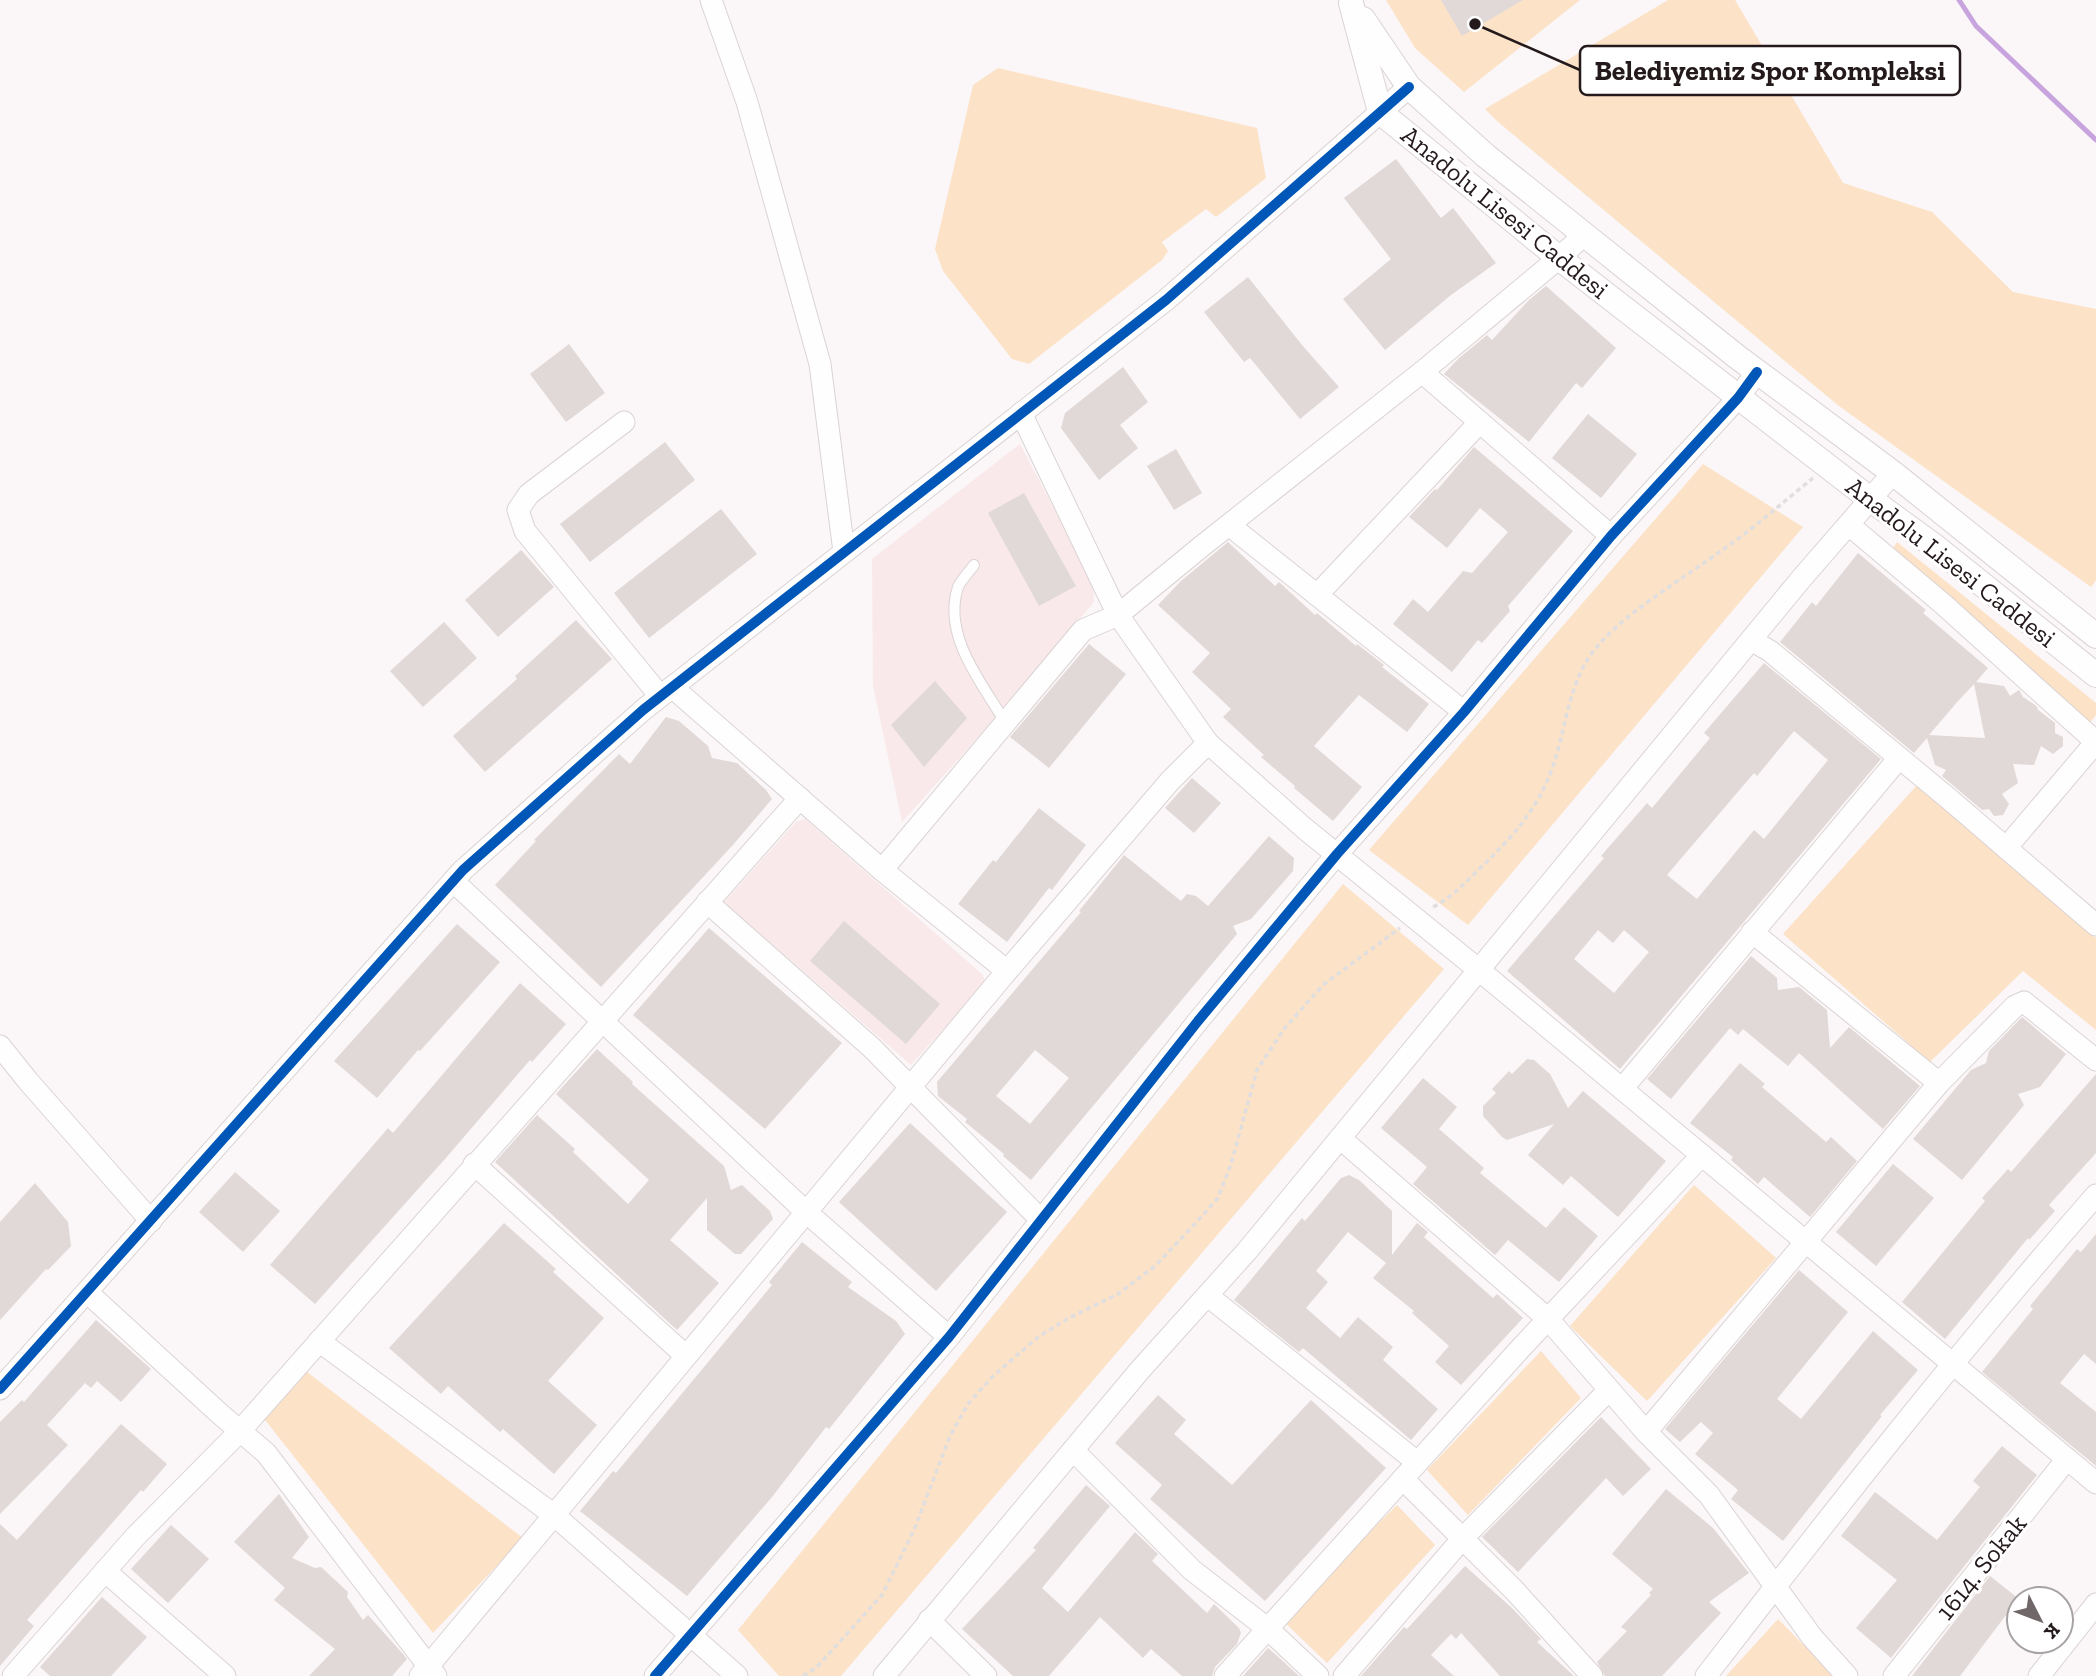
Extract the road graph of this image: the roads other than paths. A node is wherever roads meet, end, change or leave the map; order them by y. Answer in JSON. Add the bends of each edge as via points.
{"nodes":[{"id":1,"x":711,"y":0,"type":"edge"},
{"id":2,"x":1351,"y":1,"type":"edge"},
{"id":3,"x":1409,"y":87,"type":"junction"},
{"id":4,"x":1380,"y":112,"type":"junction"},
{"id":5,"x":1584,"y":235,"type":"junction"},
{"id":6,"x":1559,"y":258,"type":"junction"},
{"id":7,"x":1422,"y":372,"type":"junction"},
{"id":8,"x":1757,"y":372,"type":"junction"},
{"id":9,"x":1738,"y":398,"type":"junction"},
{"id":10,"x":1021,"y":413,"type":"junction"},
{"id":11,"x":624,"y":422,"type":"dead end"},
{"id":12,"x":1480,"y":422,"type":"junction"},
{"id":13,"x":1893,"y":473,"type":"junction"},
{"id":14,"x":1870,"y":499,"type":"junction"},
{"id":15,"x":1229,"y":525,"type":"junction"},
{"id":16,"x":1849,"y":525,"type":"junction"},
{"id":17,"x":1612,"y":536,"type":"junction"},
{"id":18,"x":844,"y":552,"type":"junction"},
{"id":19,"x":974,"y":565,"type":"dead end"},
{"id":20,"x":1317,"y":595,"type":"junction"},
{"id":21,"x":1118,"y":615,"type":"junction"},
{"id":22,"x":2096,"y":636,"type":"edge"},
{"id":23,"x":1751,"y":640,"type":"junction"},
{"id":24,"x":2096,"y":675,"type":"edge"},
{"id":25,"x":666,"y":691,"type":"junction"},
{"id":26,"x":1464,"y":712,"type":"junction"},
{"id":27,"x":1005,"y":722,"type":"junction"},
{"id":28,"x":2096,"y":742,"type":"edge"},
{"id":29,"x":1208,"y":743,"type":"junction"},
{"id":30,"x":1899,"y":758,"type":"junction"},
{"id":31,"x":800,"y":798,"type":"junction"},
{"id":32,"x":2006,"y":848,"type":"junction"},
{"id":33,"x":1336,"y":854,"type":"junction"},
{"id":34,"x":882,"y":870,"type":"junction"},
{"id":35,"x":453,"y":881,"type":"junction"},
{"id":36,"x":707,"y":902,"type":"junction"},
{"id":37,"x":2096,"y":925,"type":"edge"},
{"id":38,"x":1752,"y":932,"type":"junction"},
{"id":39,"x":1479,"y":970,"type":"junction"},
{"id":40,"x":1007,"y":971,"type":"junction"},
{"id":41,"x":602,"y":1022,"type":"junction"},
{"id":42,"x":0,"y":1046,"type":"edge"},
{"id":43,"x":2096,"y":1060,"type":"edge"},
{"id":44,"x":1940,"y":1083,"type":"junction"},
{"id":45,"x":912,"y":1086,"type":"junction"},
{"id":46,"x":1622,"y":1089,"type":"junction"},
{"id":47,"x":1340,"y":1138,"type":"junction"},
{"id":48,"x":1702,"y":1155,"type":"junction"},
{"id":49,"x":474,"y":1164,"type":"junction"},
{"id":50,"x":2096,"y":1195,"type":"edge"},
{"id":51,"x":806,"y":1211,"type":"junction"},
{"id":52,"x":1041,"y":1220,"type":"junction"},
{"id":53,"x":151,"y":1221,"type":"junction"},
{"id":54,"x":1806,"y":1242,"type":"junction"},
{"id":55,"x":88,"y":1293,"type":"junction"},
{"id":56,"x":1208,"y":1296,"type":"junction"},
{"id":57,"x":1548,"y":1319,"type":"junction"},
{"id":58,"x":949,"y":1337,"type":"junction"},
{"id":59,"x":319,"y":1341,"type":"junction"},
{"id":60,"x":686,"y":1356,"type":"junction"},
{"id":61,"x":1953,"y":1364,"type":"junction"},
{"id":62,"x":0,"y":1389,"type":"edge"},
{"id":63,"x":1609,"y":1390,"type":"junction"},
{"id":64,"x":240,"y":1431,"type":"junction"},
{"id":65,"x":1646,"y":1432,"type":"junction"},
{"id":66,"x":1073,"y":1450,"type":"junction"},
{"id":67,"x":2067,"y":1459,"type":"junction"},
{"id":68,"x":1410,"y":1471,"type":"junction"},
{"id":69,"x":2096,"y":1482,"type":"edge"},
{"id":70,"x":554,"y":1515,"type":"junction"},
{"id":71,"x":1463,"y":1538,"type":"junction"},
{"id":72,"x":105,"y":1571,"type":"junction"},
{"id":73,"x":1774,"y":1587,"type":"junction"},
{"id":74,"x":2096,"y":1604,"type":"edge"},
{"id":75,"x":929,"y":1620,"type":"junction"},
{"id":76,"x":1268,"y":1629,"type":"junction"},
{"id":77,"x":690,"y":1635,"type":"junction"},
{"id":78,"x":429,"y":1673,"type":"edge"},
{"id":79,"x":13,"y":1676,"type":"edge"},
{"id":80,"x":225,"y":1676,"type":"edge"},
{"id":81,"x":655,"y":1676,"type":"edge"},
{"id":82,"x":737,"y":1676,"type":"edge"},
{"id":83,"x":884,"y":1676,"type":"edge"},
{"id":84,"x":986,"y":1676,"type":"edge"},
{"id":85,"x":1225,"y":1676,"type":"edge"},
{"id":86,"x":1318,"y":1676,"type":"edge"},
{"id":87,"x":1344,"y":1676,"type":"edge"},
{"id":88,"x":1592,"y":1676,"type":"edge"},
{"id":89,"x":1706,"y":1676,"type":"edge"},
{"id":90,"x":1847,"y":1676,"type":"edge"},
{"id":91,"x":1894,"y":1676,"type":"edge"},
{"id":92,"x":2039,"y":1676,"type":"edge"}],
"edges":[{"from":1,"to":18,"type":"street","via":[[747,102],[820,364]]},
{"from":2,"to":3,"type":"street","name":"Anadolu Lisesi Caddesi"},
{"from":2,"to":4,"type":"street","name":"Anadolu Lisesi Caddesi"},
{"from":3,"to":4,"type":"street"},
{"from":3,"to":5,"type":"street","name":"Anadolu Lisesi Caddesi"},
{"from":4,"to":6,"type":"street","name":"Anadolu Lisesi Caddesi"},
{"from":4,"to":10,"type":"street","via":[[1166,300]]},
{"from":5,"to":6,"type":"street"},
{"from":5,"to":8,"type":"street","name":"Anadolu Lisesi Caddesi"},
{"from":6,"to":7,"type":"street"},
{"from":6,"to":9,"type":"street","name":"Anadolu Lisesi Caddesi"},
{"from":7,"to":12,"type":"street"},
{"from":7,"to":15,"type":"street"},
{"from":8,"to":9,"type":"street"},
{"from":8,"to":13,"type":"street","name":"Anadolu Lisesi Caddesi"},
{"from":9,"to":14,"type":"street","name":"Anadolu Lisesi Caddesi"},
{"from":9,"to":17,"type":"street"},
{"from":10,"to":18,"type":"street"},
{"from":10,"to":21,"type":"street"},
{"from":11,"to":25,"type":"street","via":[[529,494],[518,510],[525,531]]},
{"from":12,"to":17,"type":"street"},
{"from":12,"to":20,"type":"street"},
{"from":13,"to":14,"type":"street"},
{"from":13,"to":22,"type":"street","name":"Anadolu Lisesi Caddesi"},
{"from":14,"to":16,"type":"street"},
{"from":14,"to":24,"type":"street","name":"Anadolu Lisesi Caddesi"},
{"from":15,"to":20,"type":"street"},
{"from":15,"to":21,"type":"street"},
{"from":16,"to":23,"type":"street"},
{"from":16,"to":28,"type":"street"},
{"from":17,"to":26,"type":"street"},
{"from":18,"to":25,"type":"street"},
{"from":19,"to":27,"type":"lane","via":[[959,586],[953,618],[968,661]]},
{"from":20,"to":26,"type":"street"},
{"from":21,"to":27,"type":"street","via":[[1083,630]]},
{"from":21,"to":29,"type":"street"},
{"from":23,"to":30,"type":"street"},
{"from":23,"to":39,"type":"street"},
{"from":25,"to":31,"type":"street"},
{"from":25,"to":35,"type":"street"},
{"from":26,"to":33,"type":"street"},
{"from":27,"to":34,"type":"street"},
{"from":28,"to":32,"type":"street"},
{"from":29,"to":33,"type":"street"},
{"from":29,"to":40,"type":"street"},
{"from":30,"to":32,"type":"street"},
{"from":30,"to":38,"type":"street"},
{"from":31,"to":34,"type":"street"},
{"from":31,"to":36,"type":"street"},
{"from":32,"to":37,"type":"street"},
{"from":33,"to":39,"type":"street"},
{"from":33,"to":52,"type":"street"},
{"from":34,"to":40,"type":"street"},
{"from":35,"to":41,"type":"street"},
{"from":35,"to":53,"type":"street"},
{"from":36,"to":41,"type":"street"},
{"from":36,"to":45,"type":"street"},
{"from":38,"to":44,"type":"street"},
{"from":38,"to":46,"type":"street"},
{"from":39,"to":46,"type":"street"},
{"from":39,"to":47,"type":"street"},
{"from":40,"to":45,"type":"street"},
{"from":41,"to":49,"type":"street"},
{"from":41,"to":51,"type":"street"},
{"from":42,"to":53,"type":"street"},
{"from":43,"to":44,"type":"street","via":[[2024,1002]]},
{"from":44,"to":54,"type":"street"},
{"from":45,"to":51,"type":"street"},
{"from":45,"to":52,"type":"street"},
{"from":46,"to":48,"type":"street"},
{"from":47,"to":56,"type":"street"},
{"from":47,"to":57,"type":"street"},
{"from":48,"to":54,"type":"street"},
{"from":48,"to":57,"type":"street"},
{"from":49,"to":59,"type":"street"},
{"from":49,"to":60,"type":"street"},
{"from":50,"to":61,"type":"street"},
{"from":51,"to":58,"type":"street"},
{"from":51,"to":60,"type":"street"},
{"from":52,"to":58,"type":"street"},
{"from":53,"to":55,"type":"street"},
{"from":54,"to":61,"type":"street"},
{"from":54,"to":65,"type":"street"},
{"from":55,"to":62,"type":"street"},
{"from":55,"to":64,"type":"street"},
{"from":56,"to":66,"type":"street"},
{"from":56,"to":68,"type":"street"},
{"from":57,"to":63,"type":"street"},
{"from":57,"to":68,"type":"street"},
{"from":58,"to":77,"type":"street"},
{"from":59,"to":64,"type":"street"},
{"from":59,"to":70,"type":"street"},
{"from":60,"to":70,"type":"street"},
{"from":61,"to":67,"type":"street"},
{"from":61,"to":73,"type":"street"},
{"from":63,"to":65,"type":"street"},
{"from":63,"to":71,"type":"street"},
{"from":64,"to":72,"type":"street"},
{"from":64,"to":78,"type":"street","via":[[266,1453]]},
{"from":65,"to":73,"type":"street","via":[[1709,1495]]},
{"from":66,"to":75,"type":"street"},
{"from":66,"to":76,"type":"street","via":[[1192,1570]]},
{"from":67,"to":69,"type":"street"},
{"from":67,"to":91,"type":"street","name":"1614. Sokak"},
{"from":68,"to":71,"type":"street"},
{"from":68,"to":76,"type":"street"},
{"from":70,"to":77,"type":"street"},
{"from":70,"to":78,"type":"street"},
{"from":71,"to":87,"type":"street"},
{"from":71,"to":88,"type":"street"},
{"from":72,"to":79,"type":"street"},
{"from":72,"to":80,"type":"street"},
{"from":73,"to":89,"type":"street"},
{"from":73,"to":90,"type":"street"},
{"from":74,"to":92,"type":"street"},
{"from":75,"to":83,"type":"street"},
{"from":75,"to":84,"type":"street"},
{"from":76,"to":85,"type":"street"},
{"from":76,"to":86,"type":"street"},
{"from":77,"to":81,"type":"street"},
{"from":77,"to":82,"type":"street"}]}
